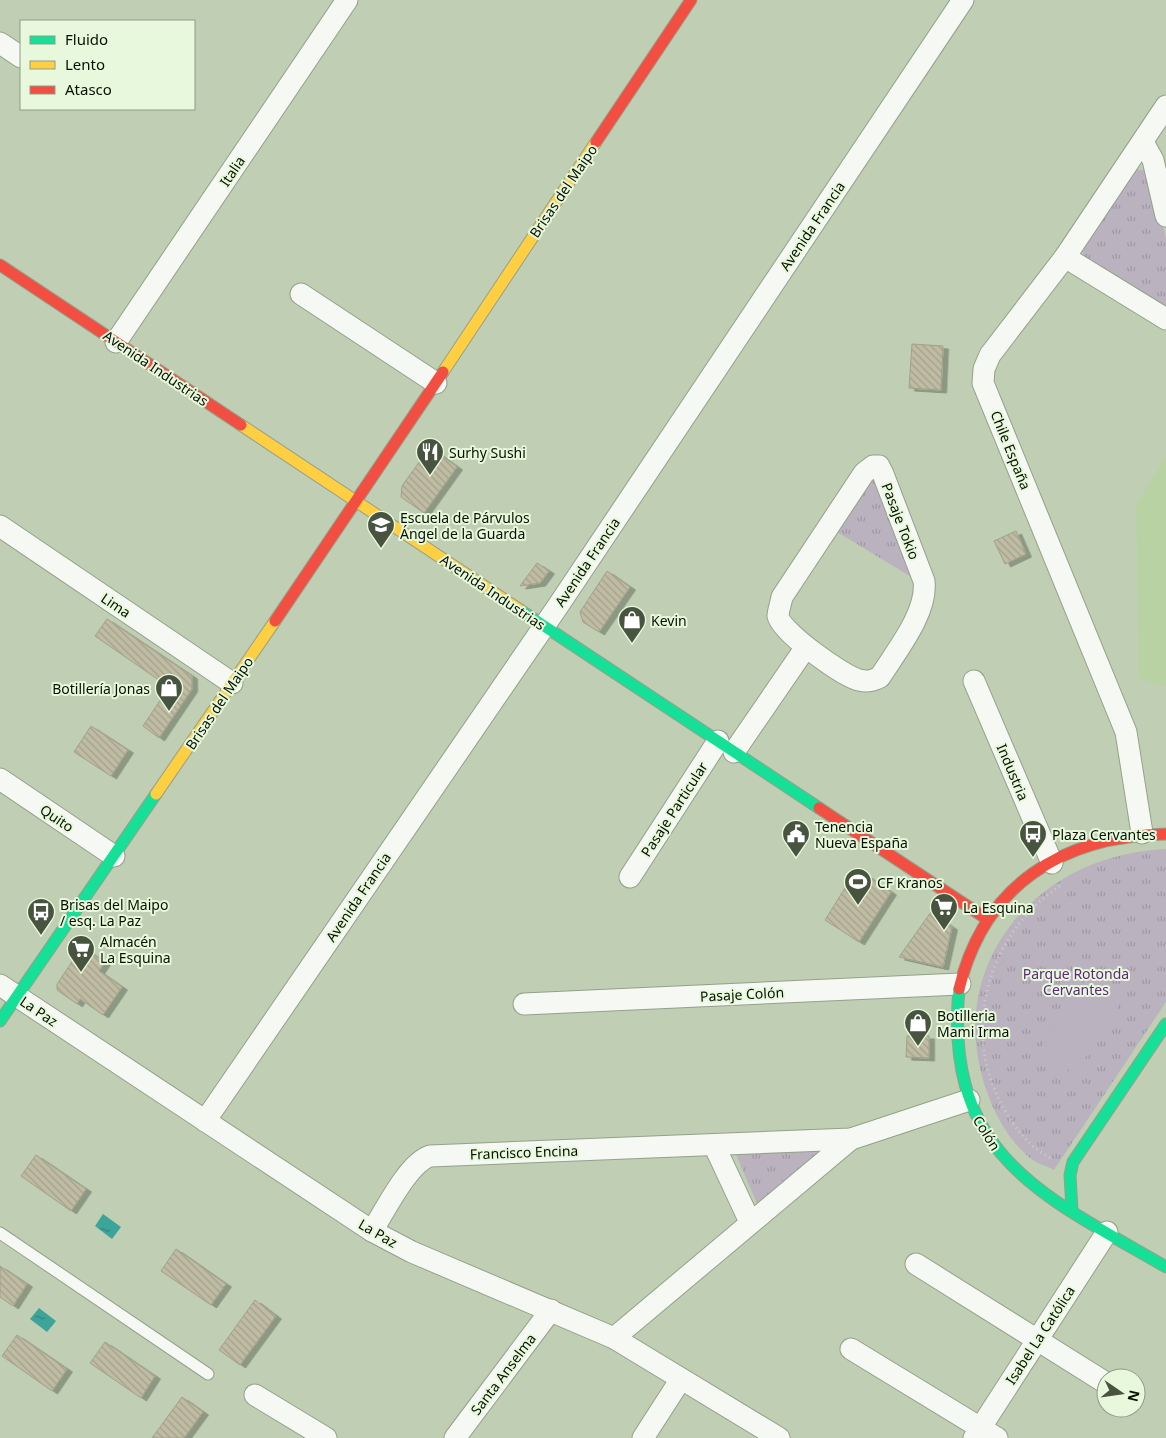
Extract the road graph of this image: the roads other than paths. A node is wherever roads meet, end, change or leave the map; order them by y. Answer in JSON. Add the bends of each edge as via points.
{"nodes":[{"id":1,"x":347,"y":0,"type":"edge"},
{"id":2,"x":691,"y":0,"type":"edge"},
{"id":3,"x":963,"y":0,"type":"edge"},
{"id":4,"x":0,"y":43,"type":"edge"},
{"id":5,"x":20,"y":56,"type":"edge"},
{"id":6,"x":1166,"y":106,"type":"edge"},
{"id":7,"x":1143,"y":142,"type":"junction"},
{"id":8,"x":1166,"y":216,"type":"edge"},
{"id":9,"x":1065,"y":257,"type":"junction"},
{"id":10,"x":0,"y":264,"type":"edge"},
{"id":11,"x":300,"y":294,"type":"dead end"},
{"id":12,"x":1166,"y":319,"type":"edge"},
{"id":13,"x":116,"y":342,"type":"junction"},
{"id":14,"x":436,"y":383,"type":"junction"},
{"id":15,"x":357,"y":502,"type":"junction"},
{"id":16,"x":0,"y":526,"type":"edge"},
{"id":17,"x":544,"y":626,"type":"junction"},
{"id":18,"x":806,"y":647,"type":"junction"},
{"id":19,"x":974,"y":681,"type":"dead end"},
{"id":20,"x":232,"y":683,"type":"junction"},
{"id":21,"x":726,"y":746,"type":"junction"},
{"id":22,"x":0,"y":779,"type":"edge"},
{"id":23,"x":1142,"y":833,"type":"junction"},
{"id":24,"x":1166,"y":834,"type":"edge"},
{"id":25,"x":114,"y":856,"type":"junction"},
{"id":26,"x":1052,"y":862,"type":"junction"},
{"id":27,"x":630,"y":877,"type":"dead end"},
{"id":28,"x":987,"y":919,"type":"junction"},
{"id":29,"x":960,"y":984,"type":"junction"},
{"id":30,"x":9,"y":991,"type":"edge"},
{"id":31,"x":524,"y":1004,"type":"dead end"},
{"id":32,"x":0,"y":1021,"type":"edge"},
{"id":33,"x":1166,"y":1024,"type":"edge"},
{"id":34,"x":969,"y":1100,"type":"junction"},
{"id":35,"x":205,"y":1121,"type":"junction"},
{"id":36,"x":851,"y":1139,"type":"junction"},
{"id":37,"x":714,"y":1145,"type":"junction"},
{"id":38,"x":1072,"y":1162,"type":"junction"},
{"id":39,"x":1057,"y":1172,"type":"dead end"},
{"id":40,"x":1044,"y":1177,"type":"dead end"},
{"id":41,"x":1022,"y":1178,"type":"junction"},
{"id":42,"x":1072,"y":1210,"type":"junction"},
{"id":43,"x":750,"y":1222,"type":"junction"},
{"id":44,"x":372,"y":1231,"type":"junction"},
{"id":45,"x":1107,"y":1232,"type":"junction"},
{"id":46,"x":0,"y":1233,"type":"edge"},
{"id":47,"x":916,"y":1264,"type":"dead end"},
{"id":48,"x":1166,"y":1267,"type":"edge"},
{"id":49,"x":551,"y":1310,"type":"junction"},
{"id":50,"x":614,"y":1338,"type":"junction"},
{"id":51,"x":1037,"y":1340,"type":"junction"},
{"id":52,"x":851,"y":1349,"type":"dead end"},
{"id":53,"x":208,"y":1374,"type":"dead end"},
{"id":54,"x":1096,"y":1377,"type":"edge"},
{"id":55,"x":681,"y":1380,"type":"junction"},
{"id":56,"x":255,"y":1395,"type":"dead end"},
{"id":57,"x":984,"y":1435,"type":"edge"},
{"id":58,"x":326,"y":1438,"type":"edge"},
{"id":59,"x":455,"y":1438,"type":"edge"},
{"id":60,"x":644,"y":1438,"type":"edge"},
{"id":61,"x":779,"y":1438,"type":"edge"}],
"edges":[{"from":1,"to":13,"type":"street","name":"Italia"},
{"from":2,"to":14,"type":"street","name":"Brisas del Maipo"},
{"from":3,"to":17,"type":"street","name":"Avenida Francia"},
{"from":4,"to":5,"type":"street"},
{"from":6,"to":7,"type":"street","name":"Chile España"},
{"from":7,"to":8,"type":"street","via":[[1153,160]]},
{"from":7,"to":9,"type":"street","name":"Chile España"},
{"from":9,"to":12,"type":"street"},
{"from":9,"to":23,"type":"street","name":"Chile España","via":[[990,355],[984,368],[984,384],[1126,732]]},
{"from":10,"to":13,"type":"street","name":"Avenida Industrias"},
{"from":11,"to":14,"type":"street"},
{"from":13,"to":15,"type":"street","name":"Avenida Industrias"},
{"from":14,"to":15,"type":"street","name":"Brisas del Maipo"},
{"from":15,"to":17,"type":"street","name":"Avenida Industrias"},
{"from":15,"to":20,"type":"street","name":"Brisas del Maipo"},
{"from":16,"to":20,"type":"street","name":"Lima"},
{"from":17,"to":21,"type":"street","name":"Avenida Industrias"},
{"from":17,"to":35,"type":"street","name":"Avenida Francia"},
{"from":18,"to":18,"type":"street","name":"Pasaje Tokio","via":[[784,628],[778,616],[782,597],[864,473],[873,466],[879,466],[924,581],[926,593],[919,613],[880,677],[870,682],[856,679]]},
{"from":18,"to":21,"type":"street"},
{"from":19,"to":26,"type":"street","name":"Industria"},
{"from":20,"to":25,"type":"street","name":"Brisas del Maipo"},
{"from":21,"to":27,"type":"street","name":"Pasaje Particular"},
{"from":21,"to":28,"type":"street","name":"Avenida Industrias"},
{"from":22,"to":25,"type":"street","name":"Quito"},
{"from":23,"to":24,"type":"street"},
{"from":23,"to":26,"type":"street","via":[[1109,839]]},
{"from":25,"to":30,"type":"street","name":"Brisas del Maipo"},
{"from":26,"to":28,"type":"street","via":[[1005,896]]},
{"from":28,"to":29,"type":"street","name":"Colón","via":[[972,947]]},
{"from":29,"to":31,"type":"street","name":"Pasaje Colón"},
{"from":29,"to":34,"type":"street","name":"Colón","via":[[957,1054]]},
{"from":30,"to":32,"type":"street","name":"Brisas del Maipo"},
{"from":30,"to":35,"type":"street","name":"La Paz"},
{"from":33,"to":38,"type":"street"},
{"from":34,"to":36,"type":"street","name":"Francisco Encina"},
{"from":34,"to":41,"type":"street","name":"Colón","via":[[985,1133]]},
{"from":35,"to":44,"type":"street","name":"La Paz"},
{"from":36,"to":37,"type":"street","name":"Francisco Encina"},
{"from":36,"to":43,"type":"street","name":"Francisco Encina"},
{"from":37,"to":43,"type":"street"},
{"from":37,"to":44,"type":"street","name":"Francisco Encina","via":[[430,1156],[413,1167]]},
{"from":38,"to":39,"type":"street"},
{"from":38,"to":42,"type":"street"},
{"from":40,"to":41,"type":"street"},
{"from":41,"to":42,"type":"street","name":"Colón"},
{"from":42,"to":45,"type":"street","name":"Colón"},
{"from":43,"to":50,"type":"street","name":"Francisco Encina"},
{"from":44,"to":49,"type":"street","name":"La Paz","via":[[412,1252]]},
{"from":45,"to":48,"type":"street","name":"Colón"},
{"from":45,"to":51,"type":"street","name":"Isabel La Católica"},
{"from":46,"to":53,"type":"lane"},
{"from":47,"to":51,"type":"street"},
{"from":49,"to":50,"type":"street","name":"La Paz"},
{"from":49,"to":59,"type":"street","name":"Santa Anselma"},
{"from":50,"to":55,"type":"street","name":"La Paz"},
{"from":51,"to":54,"type":"street"},
{"from":51,"to":57,"type":"street","name":"Isabel La Católica"},
{"from":52,"to":57,"type":"street"},
{"from":55,"to":60,"type":"street"},
{"from":55,"to":61,"type":"street","name":"La Paz"},
{"from":56,"to":58,"type":"street"}]}
